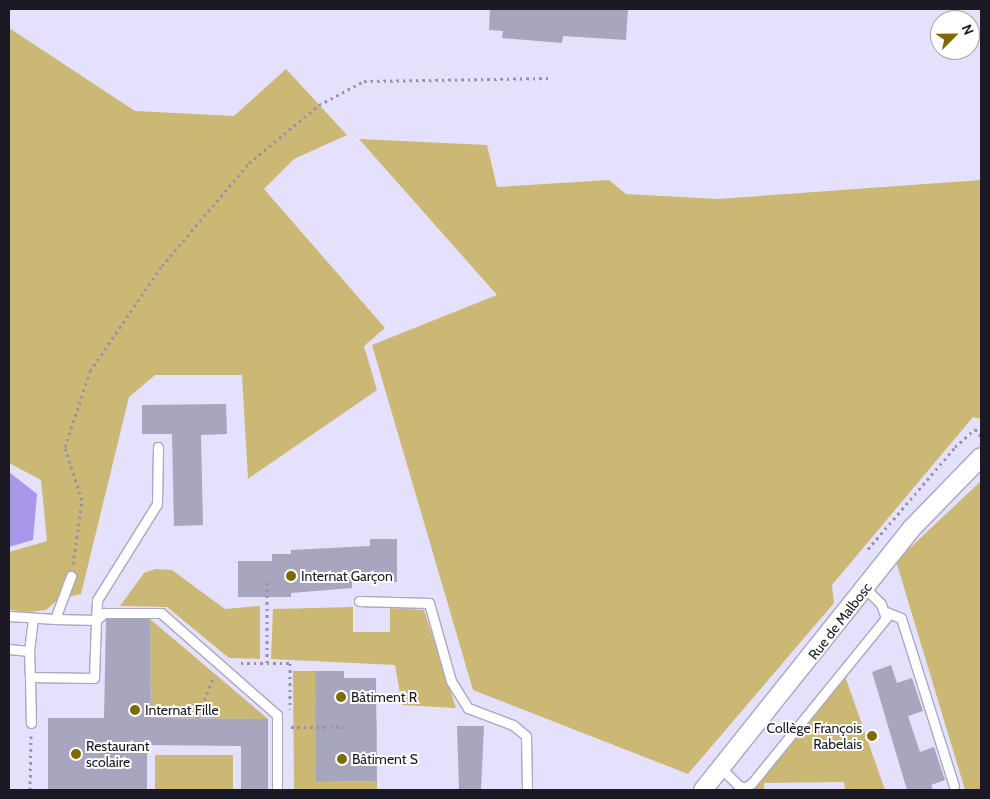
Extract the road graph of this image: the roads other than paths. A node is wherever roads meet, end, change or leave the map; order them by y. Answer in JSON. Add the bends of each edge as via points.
{"nodes":[{"id":1,"x":158,"y":447,"type":"dead end"},
{"id":2,"x":980,"y":459,"type":"edge"},
{"id":3,"x":71,"y":576,"type":"road end"},
{"id":4,"x":866,"y":589,"type":"junction"},
{"id":5,"x":359,"y":601,"type":"dead end"},
{"id":6,"x":886,"y":612,"type":"junction"},
{"id":7,"x":9,"y":616,"type":"edge"},
{"id":8,"x":33,"y":619,"type":"junction"},
{"id":9,"x":55,"y":619,"type":"junction"},
{"id":10,"x":96,"y":620,"type":"junction"},
{"id":11,"x":9,"y":649,"type":"edge"},
{"id":12,"x":29,"y":651,"type":"junction"},
{"id":13,"x":30,"y":677,"type":"junction"},
{"id":14,"x":31,"y":723,"type":"road end"},
{"id":15,"x":721,"y":768,"type":"junction"},
{"id":16,"x":954,"y":786,"type":"dead end"},
{"id":17,"x":744,"y":789,"type":"edge"},
{"id":18,"x":277,"y":790,"type":"edge"},
{"id":19,"x":527,"y":790,"type":"edge"},
{"id":20,"x":703,"y":790,"type":"edge"}],
"edges":[{"from":1,"to":10,"type":"lane","via":[[157,504],[96,600]]},
{"from":2,"to":4,"type":"street","name":"Rue de Malbosc","via":[[911,529]]},
{"from":3,"to":9,"type":"lane"},
{"from":4,"to":6,"type":"lane"},
{"from":4,"to":15,"type":"street","name":"Rue de Malbosc"},
{"from":5,"to":19,"type":"lane","via":[[429,603],[451,681],[468,708],[513,725],[526,736]]},
{"from":6,"to":16,"type":"lane","via":[[901,618]]},
{"from":6,"to":17,"type":"lane","via":[[758,776]]},
{"from":7,"to":8,"type":"lane"},
{"from":8,"to":9,"type":"lane"},
{"from":8,"to":12,"type":"lane"},
{"from":9,"to":10,"type":"lane"},
{"from":10,"to":13,"type":"lane","via":[[94,678]]},
{"from":10,"to":18,"type":"lane","via":[[104,613],[161,613],[277,715]]},
{"from":11,"to":12,"type":"lane"},
{"from":12,"to":13,"type":"lane"},
{"from":13,"to":14,"type":"lane"},
{"from":15,"to":17,"type":"lane"},
{"from":15,"to":20,"type":"street","name":"Rue de Malbosc"}]}
